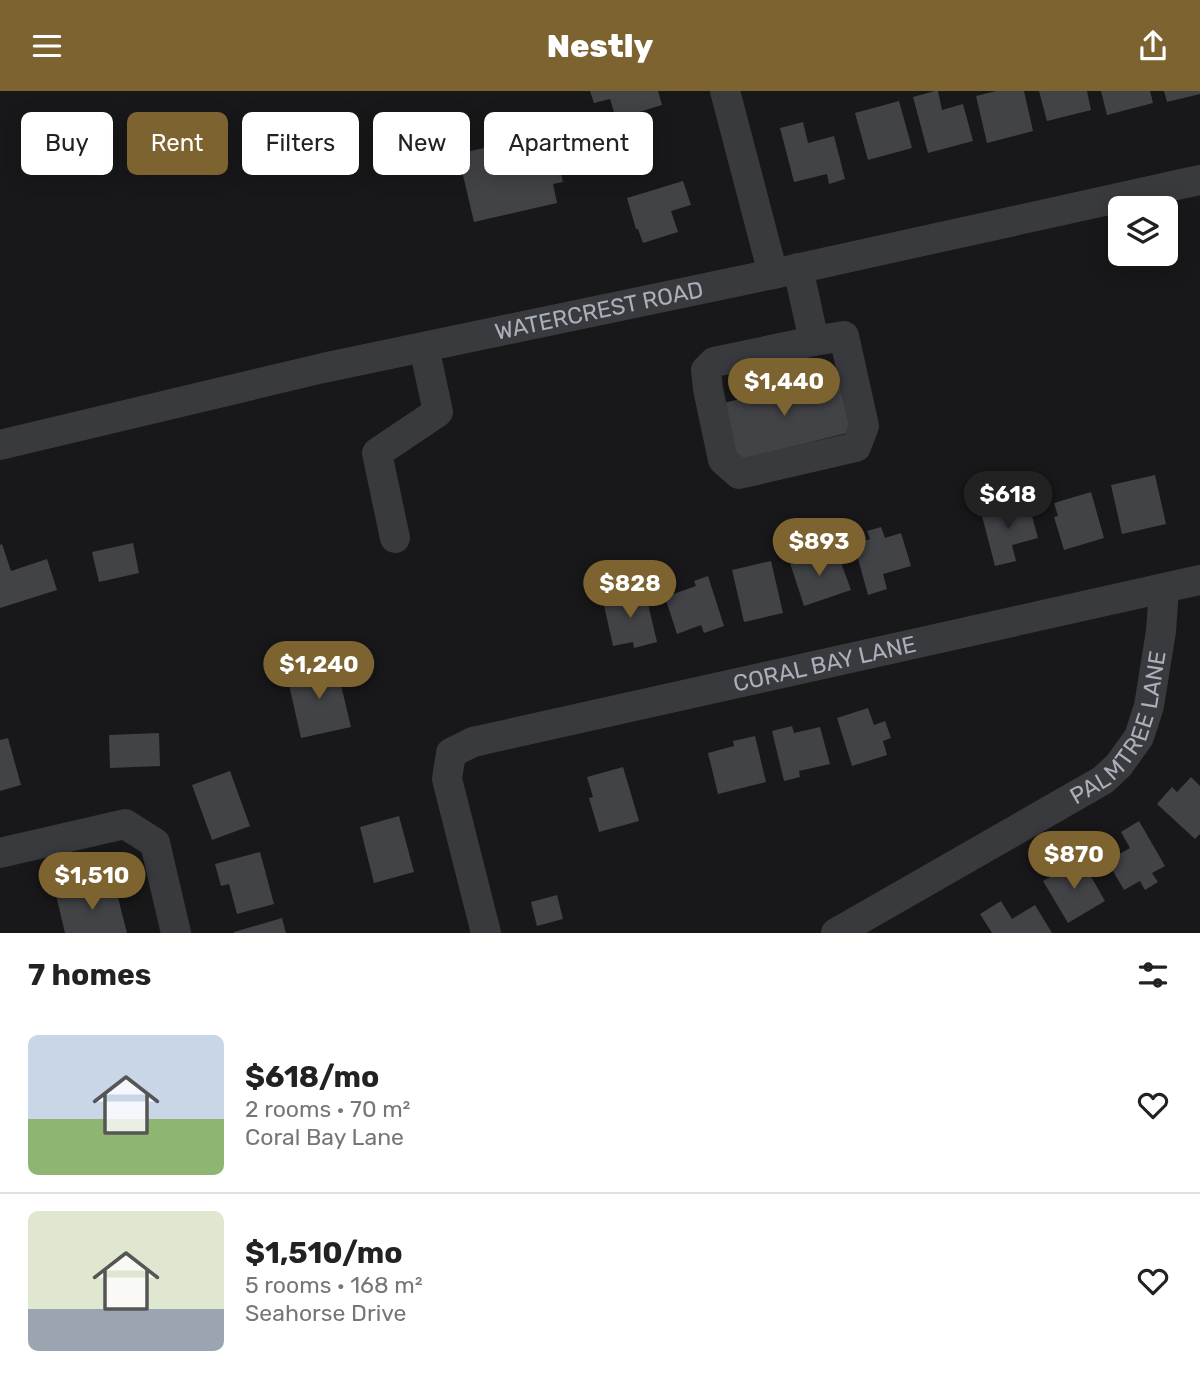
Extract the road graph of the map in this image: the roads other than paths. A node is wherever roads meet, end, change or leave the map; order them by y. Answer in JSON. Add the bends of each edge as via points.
{"nodes":[{"id":1,"x":725,"y":91,"type":"edge"},
{"id":2,"x":1200,"y":180,"type":"edge"},
{"id":3,"x":786,"y":271,"type":"junction"},
{"id":4,"x":814,"y":341,"type":"junction"},
{"id":5,"x":424,"y":347,"type":"junction"},
{"id":6,"x":0,"y":445,"type":"edge"},
{"id":7,"x":395,"y":538,"type":"dead end"},
{"id":8,"x":1200,"y":580,"type":"edge"},
{"id":9,"x":1164,"y":589,"type":"junction"},
{"id":10,"x":0,"y":853,"type":"edge"},
{"id":11,"x":176,"y":933,"type":"edge"},
{"id":12,"x":486,"y":933,"type":"edge"},
{"id":13,"x":836,"y":933,"type":"edge"}],
"edges":[{"from":1,"to":3,"type":"street"},
{"from":2,"to":3,"type":"street","name":"WATERCREST ROAD"},
{"from":3,"to":4,"type":"street"},
{"from":3,"to":5,"type":"street","name":"WATERCREST ROAD"},
{"from":4,"to":4,"type":"street","via":[[714,362],[706,370],[723,460],[739,474],[856,447],[864,426],[844,336]]},
{"from":5,"to":6,"type":"street","name":"WATERCREST ROAD"},
{"from":5,"to":7,"type":"street","via":[[438,412],[377,453]]},
{"from":8,"to":9,"type":"street","name":"CORAL BAY LANE"},
{"from":9,"to":12,"type":"street","name":"CORAL BAY LANE","via":[[473,742],[451,753],[447,779]]},
{"from":9,"to":13,"type":"street","name":"PALMTREE LANE","via":[[1149,706],[1139,737],[1119,765],[1103,780]]},
{"from":10,"to":11,"type":"street","via":[[125,824],[155,843]]}]}
